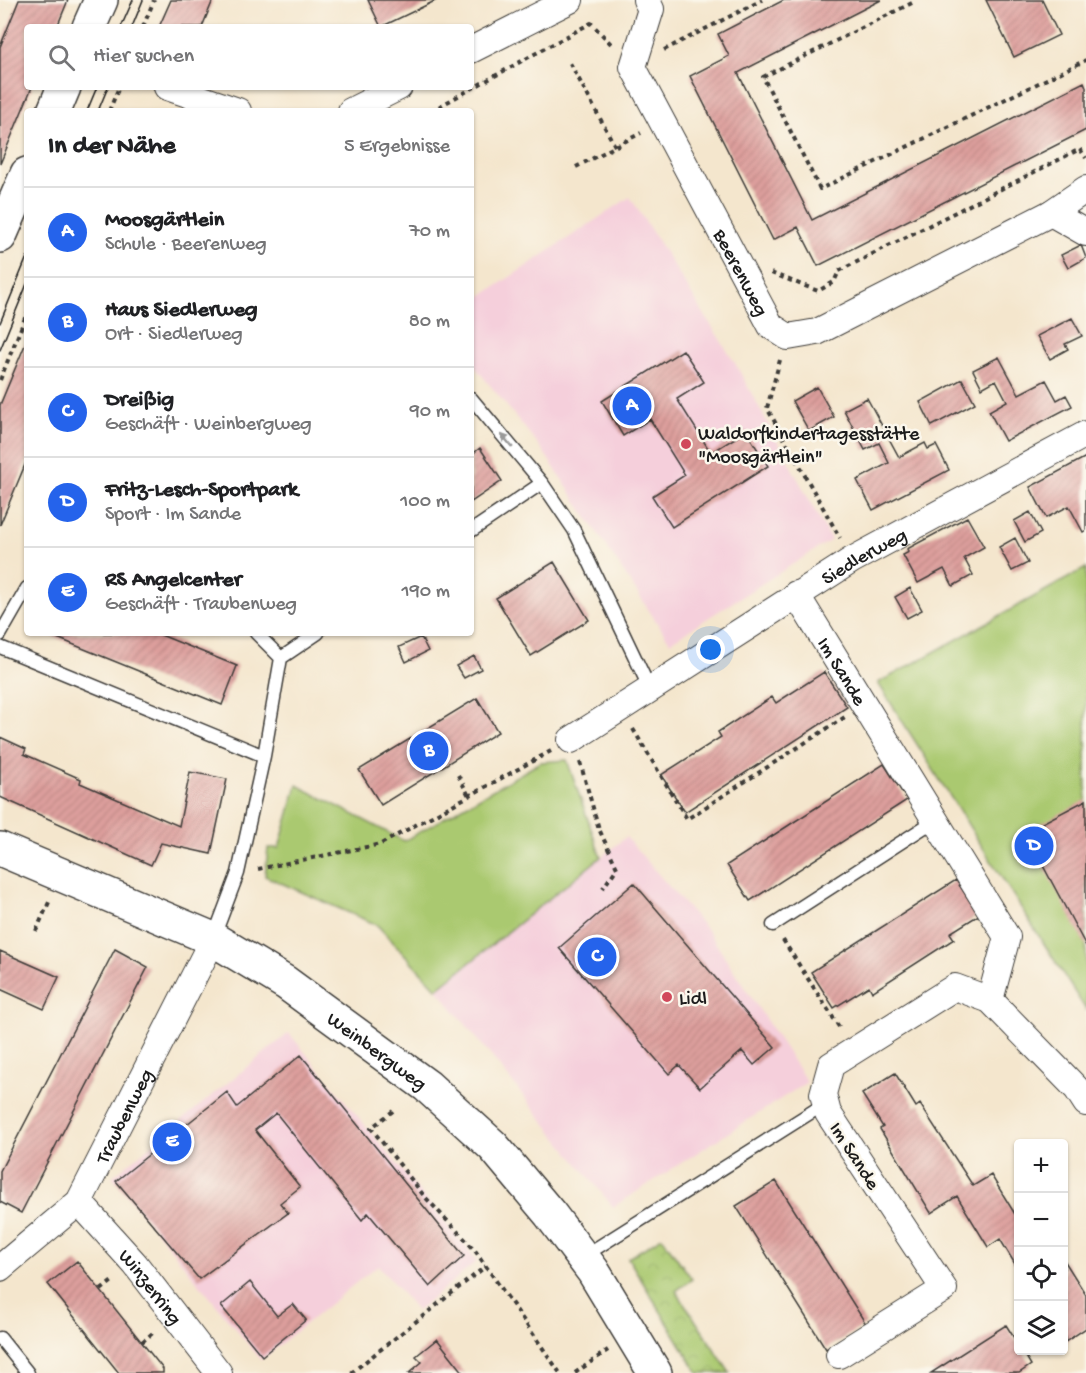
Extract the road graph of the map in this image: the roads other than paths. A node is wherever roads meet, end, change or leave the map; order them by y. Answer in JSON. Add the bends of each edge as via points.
{"nodes":[{"id":1,"x":101,"y":0,"type":"edge"},
{"id":2,"x":646,"y":0,"type":"edge"},
{"id":3,"x":560,"y":2,"type":"edge"},
{"id":4,"x":90,"y":24,"type":"edge"},
{"id":5,"x":474,"y":48,"type":"edge"},
{"id":6,"x":63,"y":90,"type":"edge"},
{"id":7,"x":176,"y":90,"type":"edge"},
{"id":8,"x":393,"y":90,"type":"edge"},
{"id":9,"x":55,"y":108,"type":"edge"},
{"id":10,"x":229,"y":108,"type":"edge"},
{"id":11,"x":357,"y":108,"type":"edge"},
{"id":12,"x":24,"y":181,"type":"edge"},
{"id":13,"x":1086,"y":189,"type":"edge"},
{"id":14,"x":1051,"y":213,"type":"junction"},
{"id":15,"x":1086,"y":233,"type":"edge"},
{"id":16,"x":0,"y":236,"type":"edge"},
{"id":17,"x":474,"y":402,"type":"edge"},
{"id":18,"x":1086,"y":434,"type":"edge"},
{"id":19,"x":542,"y":483,"type":"junction"},
{"id":20,"x":474,"y":529,"type":"edge"},
{"id":21,"x":24,"y":593,"type":"edge"},
{"id":22,"x":796,"y":594,"type":"junction"},
{"id":23,"x":0,"y":635,"type":"edge"},
{"id":24,"x":259,"y":636,"type":"edge"},
{"id":25,"x":314,"y":636,"type":"edge"},
{"id":26,"x":0,"y":648,"type":"edge"},
{"id":27,"x":281,"y":658,"type":"junction"},
{"id":28,"x":650,"y":689,"type":"junction"},
{"id":29,"x":571,"y":740,"type":"road end"},
{"id":30,"x":264,"y":756,"type":"junction"},
{"id":31,"x":936,"y":819,"type":"junction"},
{"id":32,"x":0,"y":849,"type":"edge"},
{"id":33,"x":773,"y":925,"type":"road end"},
{"id":34,"x":213,"y":939,"type":"junction"},
{"id":35,"x":990,"y":1000,"type":"junction"},
{"id":36,"x":826,"y":1103,"type":"junction"},
{"id":37,"x":1086,"y":1103,"type":"edge"},
{"id":38,"x":79,"y":1203,"type":"junction"},
{"id":39,"x":582,"y":1257,"type":"junction"},
{"id":40,"x":3,"y":1258,"type":"edge"},
{"id":41,"x":0,"y":1338,"type":"edge"},
{"id":42,"x":839,"y":1355,"type":"dead end"},
{"id":43,"x":28,"y":1373,"type":"edge"},
{"id":44,"x":219,"y":1373,"type":"edge"},
{"id":45,"x":656,"y":1373,"type":"edge"}],
"edges":[{"from":1,"to":4,"type":"street"},
{"from":2,"to":14,"type":"street","name":"Beerenweg","via":[[651,9],[635,59],[771,326],[788,338],[817,332]]},
{"from":3,"to":5,"type":"street"},
{"from":6,"to":9,"type":"street"},
{"from":7,"to":10,"type":"street"},
{"from":8,"to":11,"type":"street"},
{"from":12,"to":16,"type":"street"},
{"from":13,"to":14,"type":"street"},
{"from":14,"to":15,"type":"street"},
{"from":19,"to":17,"type":"lane","one_way":true},
{"from":18,"to":22,"type":"street","name":"Siedlerweg"},
{"from":19,"to":20,"type":"lane"},
{"from":19,"to":28,"type":"lane","via":[[574,530]]},
{"from":21,"to":23,"type":"lane"},
{"from":22,"to":28,"type":"street","name":"Siedlerweg"},
{"from":22,"to":31,"type":"street","name":"Im Sande"},
{"from":24,"to":27,"type":"lane"},
{"from":25,"to":27,"type":"lane"},
{"from":26,"to":30,"type":"lane"},
{"from":27,"to":30,"type":"lane"},
{"from":28,"to":29,"type":"street","name":"Siedlerweg"},
{"from":30,"to":34,"type":"lane","via":[[238,873]]},
{"from":31,"to":33,"type":"lane"},
{"from":31,"to":35,"type":"street","name":"Im Sande","via":[[1007,937]]},
{"from":32,"to":34,"type":"street","name":"Weinbergweg"},
{"from":34,"to":38,"type":"street","name":"Traubenweg"},
{"from":34,"to":39,"type":"street","name":"Weinbergweg","via":[[286,983],[426,1086],[493,1146]]},
{"from":35,"to":36,"type":"street","name":"Im Sande","via":[[955,987],[831,1065],[823,1094]]},
{"from":35,"to":37,"type":"street","name":"Im Sande"},
{"from":36,"to":39,"type":"lane"},
{"from":36,"to":42,"type":"street","name":"Im Sande","via":[[828,1113],[944,1289]]},
{"from":38,"to":40,"type":"street","name":"Traubenweg"},
{"from":38,"to":44,"type":"street","name":"Winzerring","via":[[135,1264]]},
{"from":39,"to":45,"type":"street","name":"Weinbergweg"},
{"from":41,"to":43,"type":"lane"}]}
